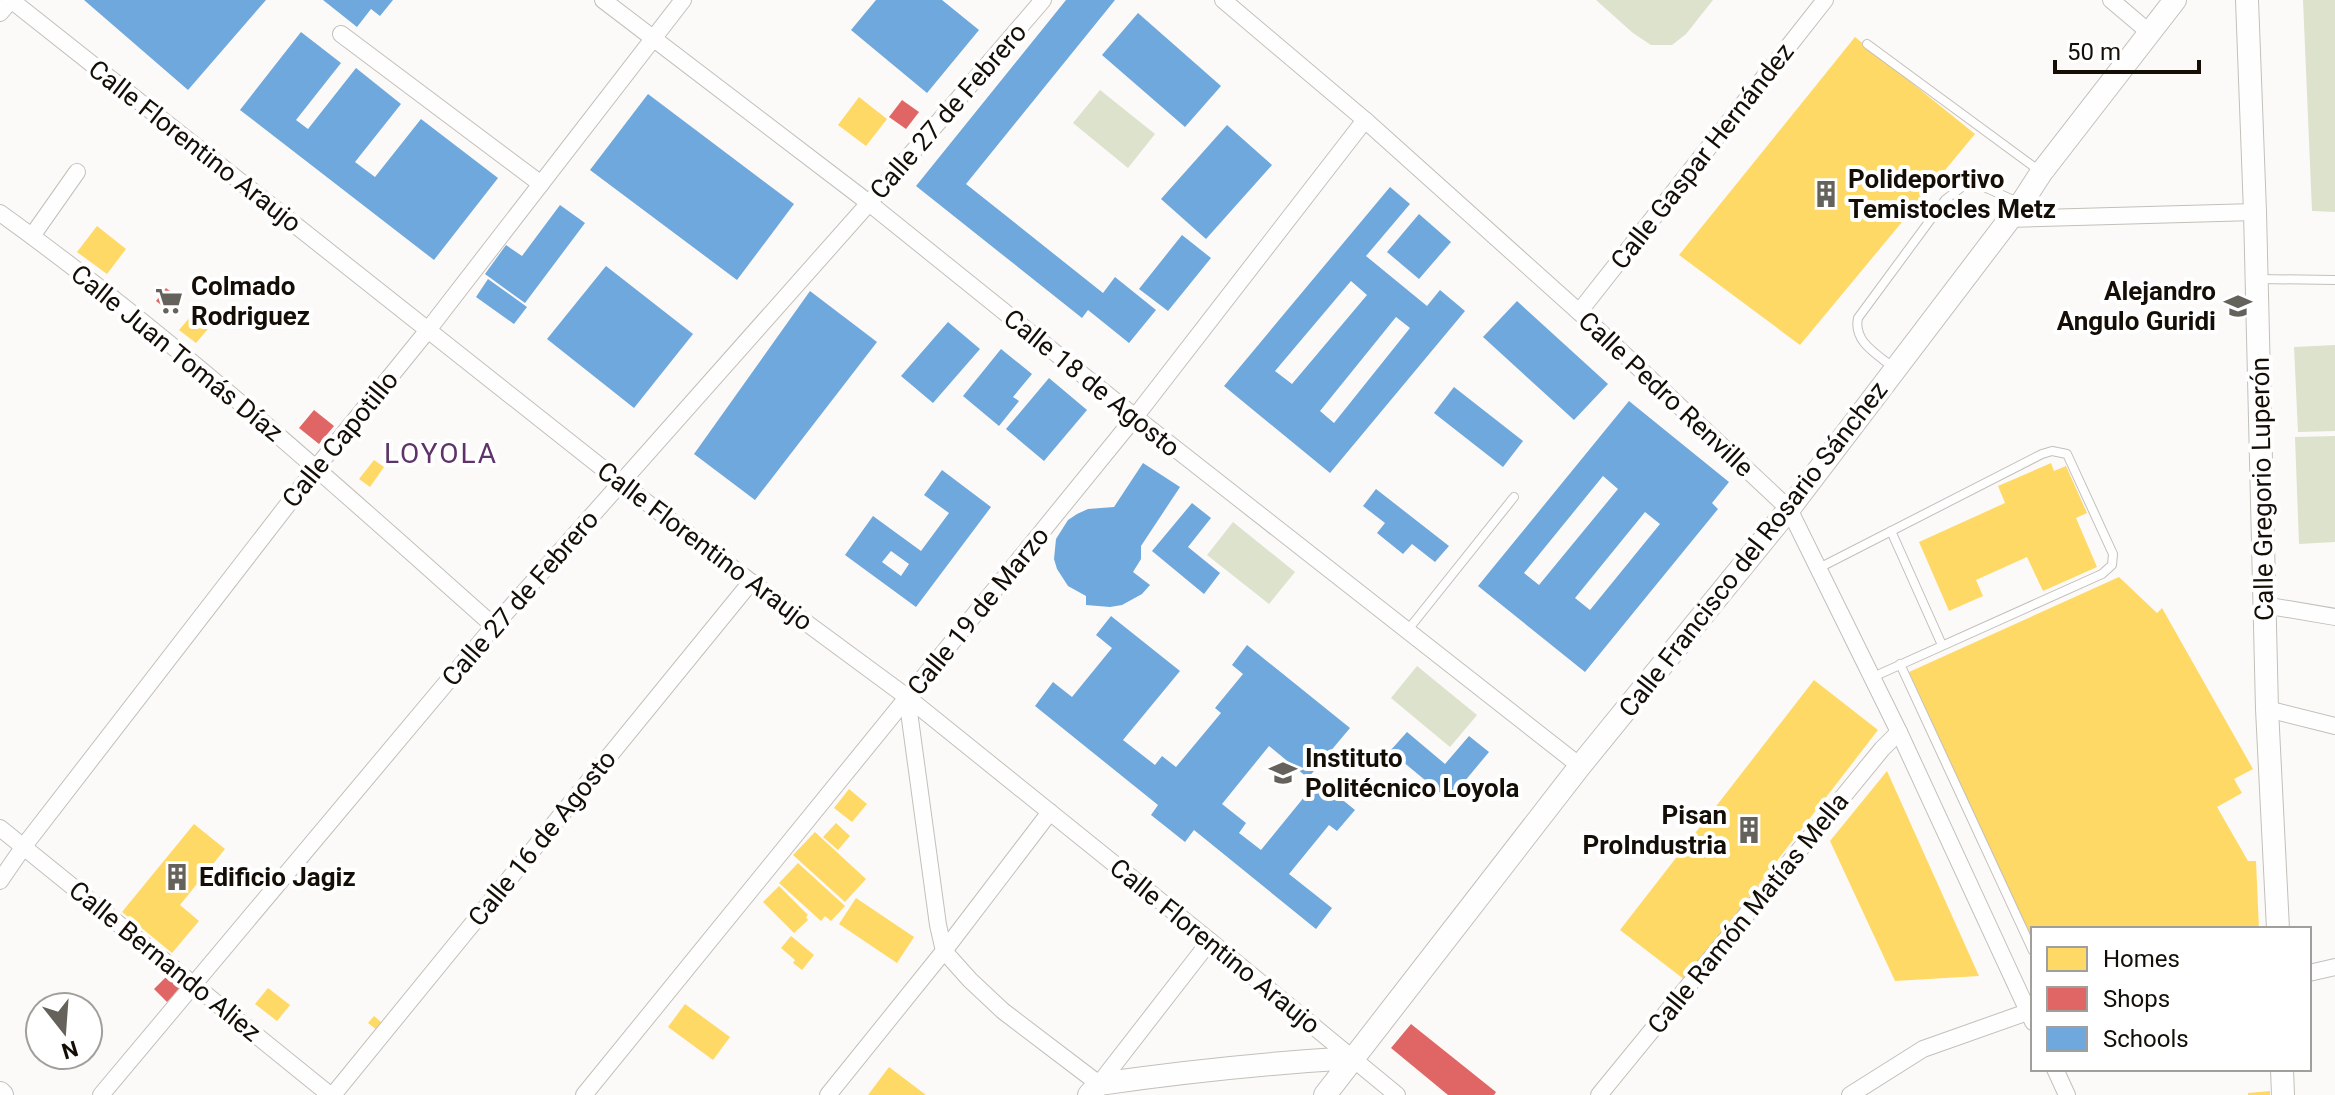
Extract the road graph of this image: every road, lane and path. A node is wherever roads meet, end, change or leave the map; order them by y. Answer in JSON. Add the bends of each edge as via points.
{"nodes":[{"id":1,"x":11,"y":0,"type":"edge"},
{"id":2,"x":603,"y":0,"type":"edge"},
{"id":3,"x":683,"y":0,"type":"edge"},
{"id":4,"x":1043,"y":0,"type":"edge"},
{"id":5,"x":1223,"y":0,"type":"edge"},
{"id":6,"x":1825,"y":0,"type":"edge"},
{"id":7,"x":2111,"y":0,"type":"edge"},
{"id":8,"x":2175,"y":0,"type":"edge"},
{"id":9,"x":2247,"y":0,"type":"edge"},
{"id":10,"x":0,"y":13,"type":"edge"},
{"id":11,"x":2150,"y":33,"type":"junction"},
{"id":12,"x":341,"y":34,"type":"dead end"},
{"id":13,"x":654,"y":38,"type":"junction"},
{"id":14,"x":1867,"y":44,"type":"dead end"},
{"id":15,"x":1365,"y":120,"type":"junction"},
{"id":16,"x":77,"y":172,"type":"dead end"},
{"id":17,"x":2041,"y":173,"type":"junction"},
{"id":18,"x":541,"y":184,"type":"junction"},
{"id":19,"x":869,"y":203,"type":"junction"},
{"id":20,"x":2015,"y":211,"type":"junction"},
{"id":21,"x":2255,"y":212,"type":"junction"},
{"id":22,"x":0,"y":213,"type":"edge"},
{"id":23,"x":32,"y":236,"type":"junction"},
{"id":24,"x":2257,"y":279,"type":"junction"},
{"id":25,"x":2335,"y":280,"type":"edge"},
{"id":26,"x":1579,"y":312,"type":"junction"},
{"id":27,"x":428,"y":330,"type":"junction"},
{"id":28,"x":1895,"y":369,"type":"junction"},
{"id":29,"x":1135,"y":417,"type":"junction"},
{"id":30,"x":316,"y":468,"type":"junction"},
{"id":31,"x":620,"y":482,"type":"junction"},
{"id":32,"x":1514,"y":497,"type":"dead end"},
{"id":33,"x":1789,"y":509,"type":"junction"},
{"id":34,"x":1891,"y":531,"type":"junction"},
{"id":35,"x":1819,"y":568,"type":"junction"},
{"id":36,"x":751,"y":582,"type":"junction"},
{"id":37,"x":2264,"y":605,"type":"junction"},
{"id":38,"x":2335,"y":617,"type":"edge"},
{"id":39,"x":494,"y":626,"type":"junction"},
{"id":40,"x":1407,"y":631,"type":"junction"},
{"id":41,"x":1942,"y":645,"type":"junction"},
{"id":42,"x":1900,"y":664,"type":"junction"},
{"id":43,"x":1872,"y":678,"type":"junction"},
{"id":44,"x":907,"y":697,"type":"junction"},
{"id":45,"x":2267,"y":709,"type":"junction"},
{"id":46,"x":2335,"y":726,"type":"edge"},
{"id":47,"x":1899,"y":732,"type":"junction"},
{"id":48,"x":1580,"y":766,"type":"junction"},
{"id":49,"x":1050,"y":812,"type":"junction"},
{"id":50,"x":0,"y":828,"type":"edge"},
{"id":51,"x":24,"y":846,"type":"junction"},
{"id":52,"x":0,"y":881,"type":"edge"},
{"id":53,"x":2278,"y":927,"type":"edge"},
{"id":54,"x":1210,"y":941,"type":"junction"},
{"id":55,"x":2031,"y":947,"type":"edge"},
{"id":56,"x":944,"y":951,"type":"junction"},
{"id":57,"x":2335,"y":967,"type":"edge"},
{"id":58,"x":2311,"y":973,"type":"edge"},
{"id":59,"x":195,"y":985,"type":"junction"},
{"id":60,"x":2031,"y":1015,"type":"edge"},
{"id":61,"x":1353,"y":1058,"type":"junction"},
{"id":62,"x":2056,"y":1071,"type":"edge"},
{"id":63,"x":2282,"y":1071,"type":"edge"},
{"id":64,"x":1094,"y":1089,"type":"edge"},
{"id":65,"x":101,"y":1095,"type":"edge"},
{"id":66,"x":332,"y":1095,"type":"edge"},
{"id":67,"x":584,"y":1095,"type":"edge"},
{"id":68,"x":828,"y":1095,"type":"edge"},
{"id":69,"x":1325,"y":1095,"type":"edge"},
{"id":70,"x":1397,"y":1095,"type":"edge"},
{"id":71,"x":1599,"y":1095,"type":"edge"},
{"id":72,"x":1850,"y":1095,"type":"edge"},
{"id":73,"x":2067,"y":1095,"type":"edge"},
{"id":74,"x":2283,"y":1095,"type":"edge"}],
"edges":[{"from":1,"to":10,"type":"street"},
{"from":1,"to":27,"type":"street","name":"Calle Florentino Araujo"},
{"from":2,"to":13,"type":"street","name":"Calle 18 de Agosto"},
{"from":3,"to":13,"type":"street","name":"Calle Capotillo"},
{"from":4,"to":19,"type":"street","name":"Calle 27 de Febrero"},
{"from":5,"to":15,"type":"street","name":"Calle Pedro Renville"},
{"from":6,"to":26,"type":"street","name":"Calle Gaspar Hernández"},
{"from":7,"to":11,"type":"street"},
{"from":8,"to":11,"type":"street","name":"Calle Francisco del Rosario Sánchez"},
{"from":9,"to":21,"type":"street","name":"Calle Gregorio Luperón"},
{"from":11,"to":17,"type":"street","name":"Calle Francisco del Rosario Sánchez"},
{"from":12,"to":18,"type":"street"},
{"from":13,"to":18,"type":"street","name":"Calle Capotillo"},
{"from":13,"to":19,"type":"street","name":"Calle 18 de Agosto"},
{"from":14,"to":17,"type":"lane"},
{"from":15,"to":26,"type":"street","name":"Calle Pedro Renville"},
{"from":15,"to":29,"type":"street","name":"Calle 19 de Marzo"},
{"from":16,"to":23,"type":"street"},
{"from":17,"to":20,"type":"street","name":"Calle Francisco del Rosario Sánchez"},
{"from":18,"to":27,"type":"street","name":"Calle Capotillo"},
{"from":19,"to":29,"type":"street","name":"Calle 18 de Agosto"},
{"from":19,"to":31,"type":"street","name":"Calle 27 de Febrero"},
{"from":20,"to":21,"type":"street"},
{"from":20,"to":28,"type":"street","name":"Calle Francisco del Rosario Sánchez"},
{"from":20,"to":28,"type":"lane","via":[[1973,182],[1945,200],[1858,318],[1860,340]]},
{"from":21,"to":24,"type":"street","name":"Calle Gregorio Luperón"},
{"from":22,"to":23,"type":"street","name":"Calle Juan Tomás Díaz"},
{"from":23,"to":30,"type":"street","name":"Calle Juan Tomás Díaz"},
{"from":24,"to":25,"type":"lane"},
{"from":24,"to":37,"type":"street","name":"Calle Gregorio Luperón"},
{"from":26,"to":33,"type":"street","name":"Calle Pedro Renville"},
{"from":27,"to":30,"type":"street","name":"Calle Capotillo"},
{"from":27,"to":31,"type":"street","name":"Calle Florentino Araujo"},
{"from":28,"to":33,"type":"street","name":"Calle Francisco del Rosario Sánchez"},
{"from":29,"to":40,"type":"street","name":"Calle 18 de Agosto"},
{"from":29,"to":44,"type":"street","name":"Calle 19 de Marzo"},
{"from":30,"to":39,"type":"street","name":"Calle Juan Tomás Díaz"},
{"from":30,"to":51,"type":"street","name":"Calle Capotillo"},
{"from":31,"to":36,"type":"street","name":"Calle Florentino Araujo"},
{"from":31,"to":39,"type":"street","name":"Calle 27 de Febrero"},
{"from":32,"to":40,"type":"lane"},
{"from":33,"to":35,"type":"street","name":"Calle Pedro Renville"},
{"from":33,"to":48,"type":"street","name":"Calle Francisco del Rosario Sánchez"},
{"from":34,"to":35,"type":"lane"},
{"from":34,"to":41,"type":"lane"},
{"from":34,"to":41,"type":"lane","via":[[2052,451],[2067,454],[2113,554],[2112,565],[2102,574]]},
{"from":35,"to":43,"type":"street","name":"Calle Pedro Renville"},
{"from":36,"to":44,"type":"street","name":"Calle Florentino Araujo"},
{"from":36,"to":66,"type":"street","name":"Calle 16 de Agosto"},
{"from":37,"to":38,"type":"street"},
{"from":37,"to":45,"type":"street","name":"Calle Gregorio Luperón"},
{"from":39,"to":59,"type":"street","name":"Calle 27 de Febrero"},
{"from":40,"to":48,"type":"street","name":"Calle 18 de Agosto"},
{"from":41,"to":42,"type":"lane"},
{"from":42,"to":43,"type":"lane"},
{"from":42,"to":55,"type":"lane"},
{"from":43,"to":47,"type":"street","name":"Calle Pedro Renville"},
{"from":44,"to":49,"type":"street","name":"Calle Florentino Araujo"},
{"from":44,"to":56,"type":"street"},
{"from":44,"to":67,"type":"street","name":"Calle 19 de Marzo"},
{"from":45,"to":46,"type":"street"},
{"from":45,"to":53,"type":"street","name":"Calle Gregorio Luperón"},
{"from":47,"to":60,"type":"street","name":"Calle Pedro Renville"},
{"from":47,"to":71,"type":"street","name":"Calle Ramón Matías Mella"},
{"from":48,"to":61,"type":"street","name":"Calle Francisco del Rosario Sánchez"},
{"from":49,"to":54,"type":"street","name":"Calle Florentino Araujo"},
{"from":49,"to":56,"type":"street"},
{"from":50,"to":51,"type":"street","name":"Calle Bernando Aliez"},
{"from":51,"to":52,"type":"street","name":"Calle Capotillo"},
{"from":51,"to":59,"type":"street","name":"Calle Bernando Aliez"},
{"from":54,"to":61,"type":"street","name":"Calle Florentino Araujo"},
{"from":54,"to":64,"type":"street"},
{"from":56,"to":64,"type":"street","via":[[1003,1011]]},
{"from":56,"to":68,"type":"street"},
{"from":57,"to":58,"type":"street"},
{"from":59,"to":65,"type":"street","name":"Calle 27 de Febrero"},
{"from":59,"to":66,"type":"street","name":"Calle Bernando Aliez"},
{"from":60,"to":72,"type":"street","via":[[1923,1049]]},
{"from":61,"to":64,"type":"street","via":[[1210,1069]]},
{"from":61,"to":69,"type":"street","name":"Calle Francisco del Rosario Sánchez"},
{"from":61,"to":70,"type":"street","name":"Calle Florentino Araujo"},
{"from":62,"to":73,"type":"street"},
{"from":63,"to":74,"type":"street"}]}
